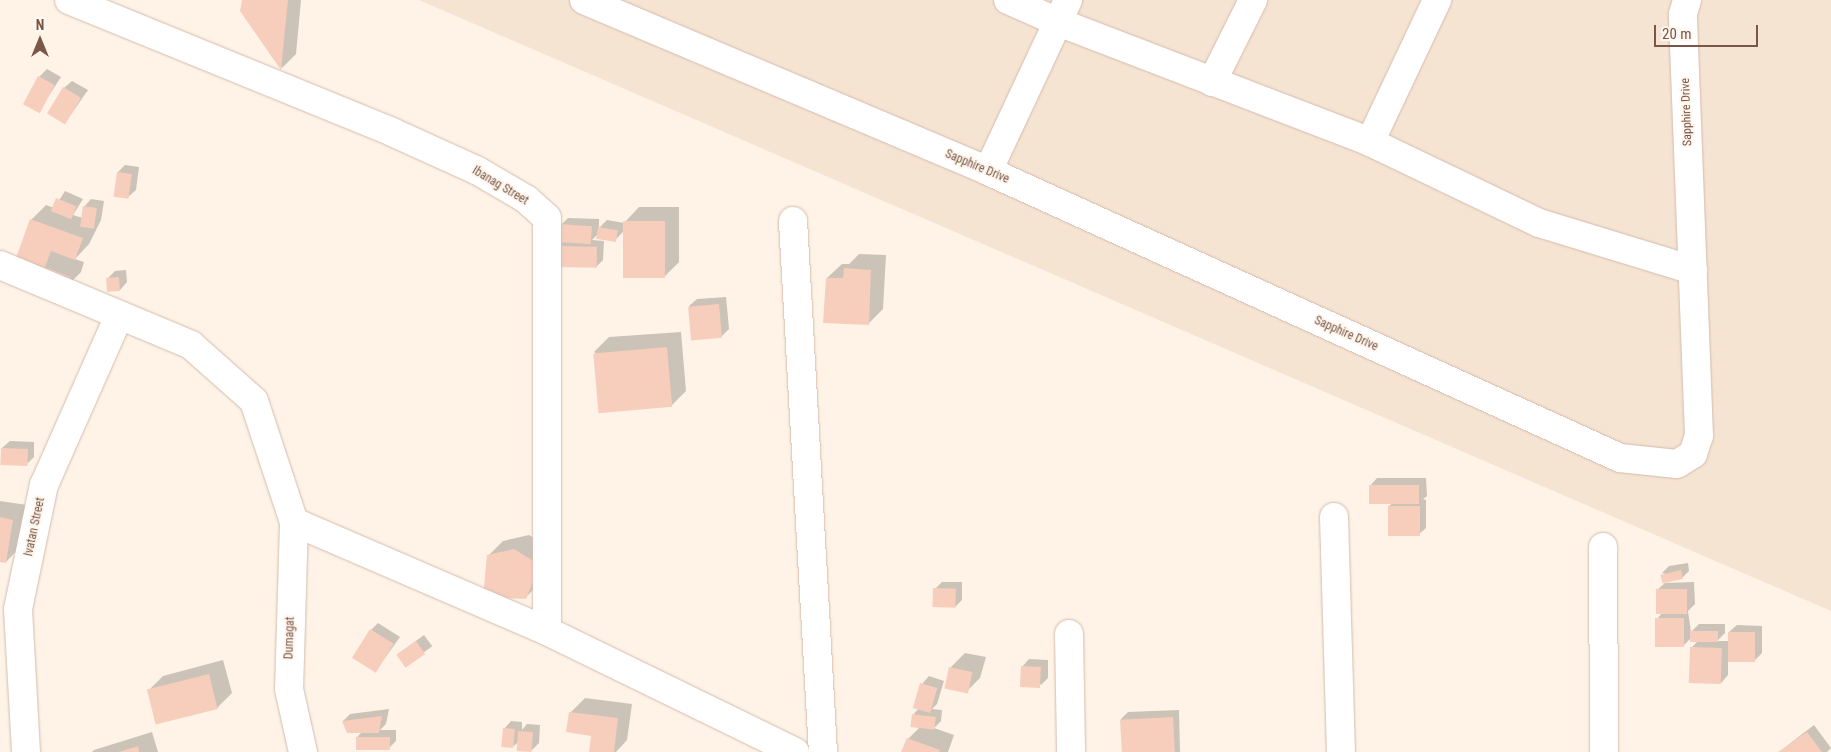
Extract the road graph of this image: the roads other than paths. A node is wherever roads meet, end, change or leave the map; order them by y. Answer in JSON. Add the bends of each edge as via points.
{"nodes":[{"id":1,"x":69,"y":0,"type":"edge"},
{"id":2,"x":584,"y":0,"type":"edge"},
{"id":3,"x":1008,"y":0,"type":"edge"},
{"id":4,"x":1253,"y":0,"type":"edge"},
{"id":5,"x":1437,"y":0,"type":"edge"},
{"id":6,"x":1687,"y":0,"type":"edge"},
{"id":7,"x":1063,"y":11,"type":"edge"},
{"id":8,"x":1212,"y":82,"type":"junction"},
{"id":9,"x":1370,"y":142,"type":"junction"},
{"id":10,"x":988,"y":171,"type":"junction"},
{"id":11,"x":793,"y":221,"type":"dead end"},
{"id":12,"x":0,"y":265,"type":"edge"},
{"id":13,"x":1693,"y":270,"type":"junction"},
{"id":14,"x":119,"y":316,"type":"junction"},
{"id":15,"x":1334,"y":517,"type":"dead end"},
{"id":16,"x":294,"y":522,"type":"junction"},
{"id":17,"x":1603,"y":547,"type":"dead end"},
{"id":18,"x":547,"y":631,"type":"junction"},
{"id":19,"x":1069,"y":634,"type":"dead end"},
{"id":20,"x":26,"y":752,"type":"edge"},
{"id":21,"x":302,"y":752,"type":"edge"},
{"id":22,"x":795,"y":752,"type":"edge"},
{"id":23,"x":823,"y":752,"type":"edge"},
{"id":24,"x":1071,"y":752,"type":"edge"},
{"id":25,"x":1341,"y":752,"type":"edge"},
{"id":26,"x":1604,"y":752,"type":"edge"}],
"edges":[{"from":1,"to":18,"type":"street","name":"Ibanag Street","via":[[410,139],[478,171],[526,199],[547,218]]},
{"from":2,"to":10,"type":"street","name":"Sapphire Drive"},
{"from":3,"to":7,"type":"street"},
{"from":4,"to":8,"type":"street"},
{"from":5,"to":9,"type":"street"},
{"from":6,"to":13,"type":"street","name":"Sapphire Drive","via":[[1683,14]]},
{"from":7,"to":8,"type":"street"},
{"from":7,"to":10,"type":"street"},
{"from":8,"to":9,"type":"street"},
{"from":9,"to":13,"type":"street","via":[[1539,223]]},
{"from":10,"to":13,"type":"street","name":"Sapphire Drive","via":[[1620,458],[1677,464],[1693,454],[1699,436]]},
{"from":11,"to":23,"type":"street"},
{"from":12,"to":14,"type":"street"},
{"from":14,"to":16,"type":"street","via":[[190,345],[254,401]]},
{"from":14,"to":20,"type":"street","name":"Ivatan Street","via":[[44,485],[18,609]]},
{"from":15,"to":25,"type":"street"},
{"from":16,"to":18,"type":"street"},
{"from":16,"to":21,"type":"street","name":"Dumagat","via":[[289,689]]},
{"from":17,"to":26,"type":"street"},
{"from":18,"to":22,"type":"street"},
{"from":19,"to":24,"type":"street"}]}
